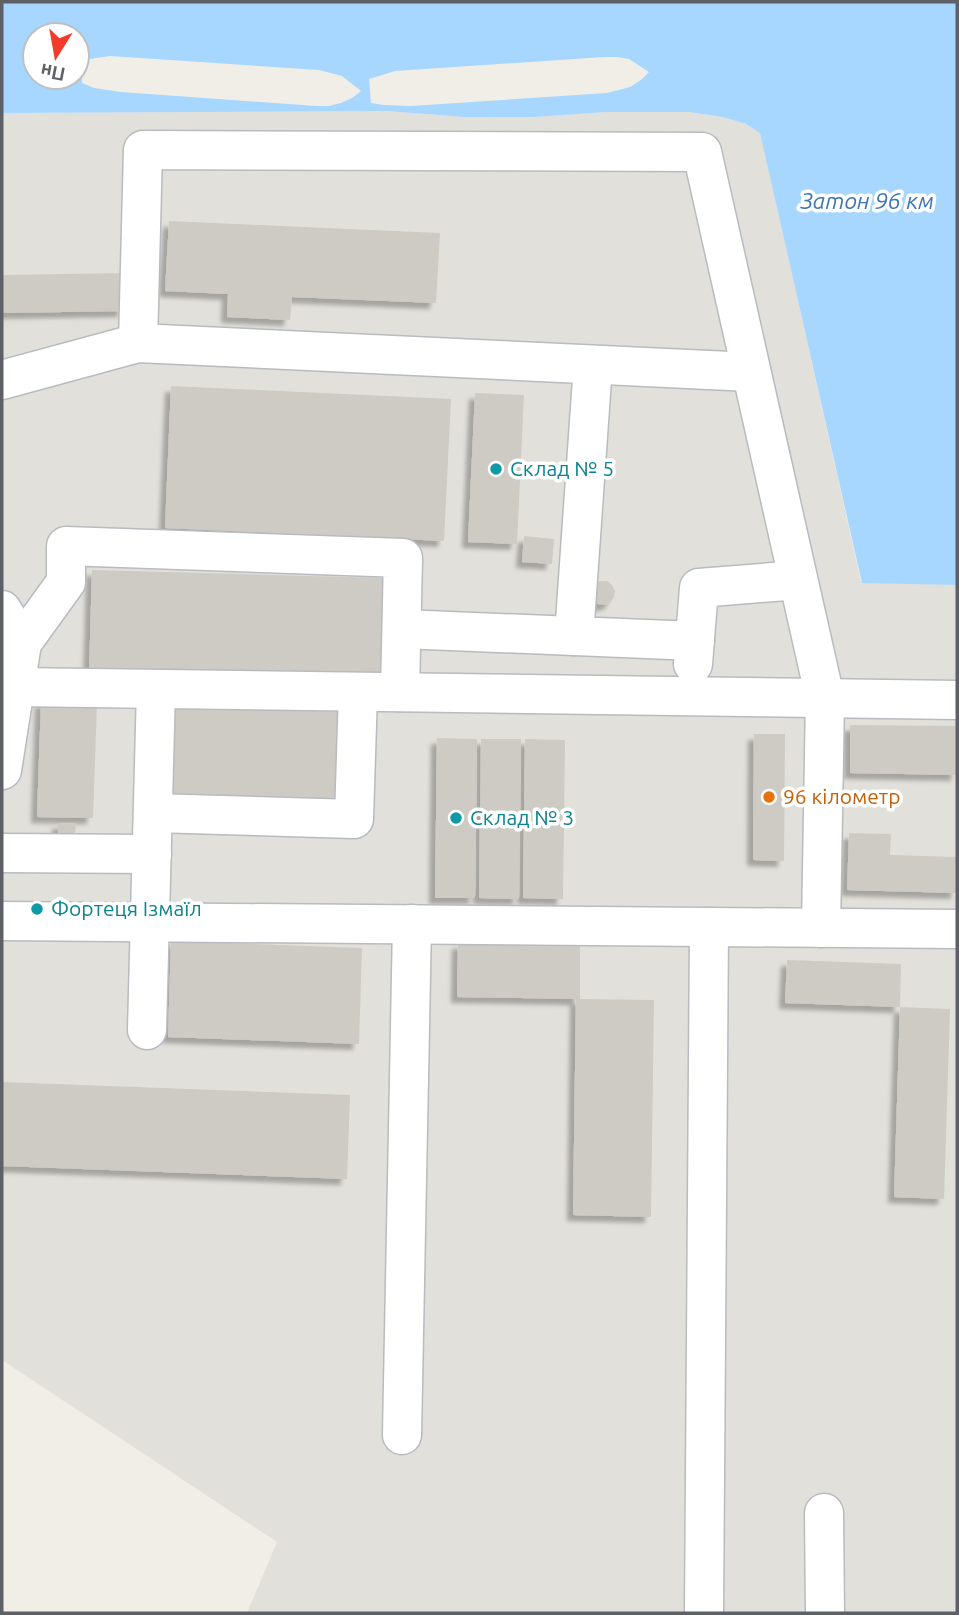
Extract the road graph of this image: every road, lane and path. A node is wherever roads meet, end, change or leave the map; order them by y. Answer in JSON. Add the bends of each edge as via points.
{"nodes":[{"id":1,"x":138,"y":343,"type":"junction"},
{"id":2,"x":593,"y":365,"type":"junction"},
{"id":3,"x":751,"y":372,"type":"junction"},
{"id":4,"x":2,"y":380,"type":"edge"},
{"id":5,"x":798,"y":580,"type":"junction"},
{"id":6,"x":2,"y":610,"type":"edge"},
{"id":7,"x":401,"y":629,"type":"junction"},
{"id":8,"x":574,"y":636,"type":"junction"},
{"id":9,"x":695,"y":641,"type":"junction"},
{"id":10,"x":22,"y":643,"type":"junction"},
{"id":11,"x":8,"y":685,"type":"edge"},
{"id":12,"x":156,"y":689,"type":"junction"},
{"id":13,"x":358,"y":692,"type":"junction"},
{"id":14,"x":400,"y":692,"type":"junction"},
{"id":15,"x":691,"y":696,"type":"junction"},
{"id":16,"x":825,"y":698,"type":"junction"},
{"id":17,"x":957,"y":699,"type":"edge"},
{"id":18,"x":2,"y":771,"type":"edge"},
{"id":19,"x":152,"y":813,"type":"junction"},
{"id":20,"x":2,"y":853,"type":"edge"},
{"id":21,"x":152,"y":854,"type":"junction"},
{"id":22,"x":2,"y":921,"type":"edge"},
{"id":23,"x":150,"y":922,"type":"junction"},
{"id":24,"x":412,"y":924,"type":"junction"},
{"id":25,"x":709,"y":927,"type":"junction"},
{"id":26,"x":821,"y":928,"type":"junction"},
{"id":27,"x":957,"y":929,"type":"edge"},
{"id":28,"x":147,"y":1030,"type":"dead end"},
{"id":29,"x":402,"y":1434,"type":"dead end"},
{"id":30,"x":824,"y":1513,"type":"dead end"},
{"id":31,"x":704,"y":1613,"type":"edge"},
{"id":32,"x":824,"y":1613,"type":"edge"}],
"edges":[{"from":1,"to":2,"type":"street"},
{"from":1,"to":3,"type":"street","via":[[143,150],[702,152]]},
{"from":1,"to":4,"type":"street"},
{"from":2,"to":3,"type":"street"},
{"from":2,"to":8,"type":"street"},
{"from":3,"to":5,"type":"street"},
{"from":5,"to":9,"type":"street","via":[[699,588]]},
{"from":5,"to":16,"type":"street"},
{"from":6,"to":10,"type":"street"},
{"from":7,"to":8,"type":"street"},
{"from":7,"to":10,"type":"street","via":[[403,558],[66,546],[66,582]]},
{"from":7,"to":14,"type":"street"},
{"from":8,"to":9,"type":"street"},
{"from":9,"to":15,"type":"street"},
{"from":10,"to":11,"type":"street"},
{"from":11,"to":12,"type":"street"},
{"from":11,"to":18,"type":"street"},
{"from":12,"to":13,"type":"street"},
{"from":12,"to":19,"type":"street"},
{"from":13,"to":14,"type":"street"},
{"from":13,"to":19,"type":"street","via":[[354,820]]},
{"from":14,"to":15,"type":"street"},
{"from":15,"to":16,"type":"street"},
{"from":16,"to":17,"type":"street"},
{"from":16,"to":26,"type":"street"},
{"from":19,"to":21,"type":"street"},
{"from":20,"to":21,"type":"street"},
{"from":21,"to":23,"type":"street"},
{"from":22,"to":23,"type":"street"},
{"from":23,"to":24,"type":"street"},
{"from":23,"to":28,"type":"street"},
{"from":24,"to":25,"type":"street"},
{"from":24,"to":29,"type":"street"},
{"from":25,"to":26,"type":"street"},
{"from":25,"to":31,"type":"street"},
{"from":26,"to":27,"type":"street"},
{"from":30,"to":32,"type":"street"}]}
